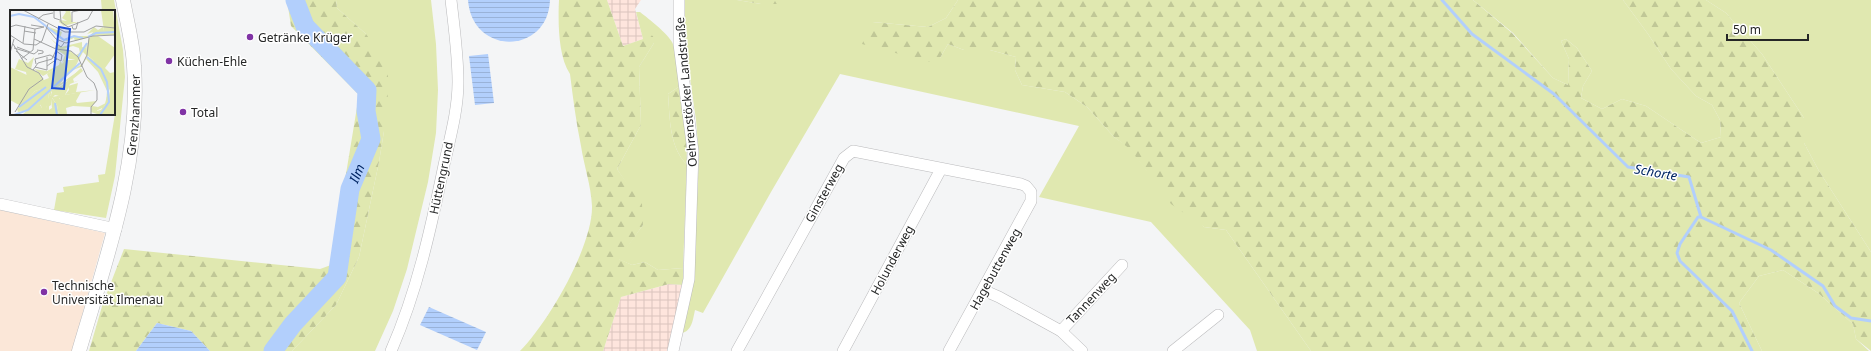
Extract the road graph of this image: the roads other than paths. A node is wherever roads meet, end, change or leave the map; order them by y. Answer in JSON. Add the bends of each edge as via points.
{"nodes":[{"id":1,"x":123,"y":0,"type":"edge"},
{"id":2,"x":451,"y":0,"type":"edge"},
{"id":3,"x":679,"y":0,"type":"edge"},
{"id":4,"x":941,"y":170,"type":"junction"},
{"id":5,"x":1026,"y":186,"type":"joint"},
{"id":6,"x":0,"y":204,"type":"edge"},
{"id":7,"x":116,"y":230,"type":"junction"},
{"id":8,"x":1122,"y":265,"type":"dead end"},
{"id":9,"x":983,"y":290,"type":"junction"},
{"id":10,"x":1218,"y":315,"type":"dead end"},
{"id":11,"x":1060,"y":331,"type":"junction"},
{"id":12,"x":79,"y":351,"type":"edge"},
{"id":13,"x":390,"y":351,"type":"edge"},
{"id":14,"x":673,"y":351,"type":"edge"},
{"id":15,"x":737,"y":351,"type":"edge"},
{"id":16,"x":843,"y":351,"type":"edge"},
{"id":17,"x":949,"y":351,"type":"edge"},
{"id":18,"x":1082,"y":351,"type":"edge"},
{"id":19,"x":1174,"y":351,"type":"edge"}],
"edges":[{"from":1,"to":7,"type":"main road","name":"Grenzhammer","via":[[134,66],[134,102],[128,163]]},
{"from":2,"to":13,"type":"street","name":"Hüttengrund","via":[[458,82],[456,108],[422,261],[400,330]]},
{"from":3,"to":14,"type":"street","name":"Oehrenstöcker Landstraße","via":[[679,44],[693,151],[689,279]]},
{"from":4,"to":5,"type":"street","name":"Ginsterweg"},
{"from":4,"to":15,"type":"street","name":"Ginsterweg","via":[[860,152],[848,153],[790,252]]},
{"from":4,"to":16,"type":"street","name":"Holunderweg"},
{"from":5,"to":9,"type":"street","name":"Hagebuttenweg","via":[[1031,192],[1031,201]]},
{"from":6,"to":7,"type":"street"},
{"from":7,"to":12,"type":"main road","name":"Grenzhammer"},
{"from":8,"to":11,"type":"street","name":"Tannenweg"},
{"from":9,"to":11,"type":"street","name":"Tannenweg"},
{"from":9,"to":17,"type":"street","name":"Hagebuttenweg"},
{"from":10,"to":19,"type":"street"},
{"from":11,"to":18,"type":"street","name":"Tannenweg"}]}
